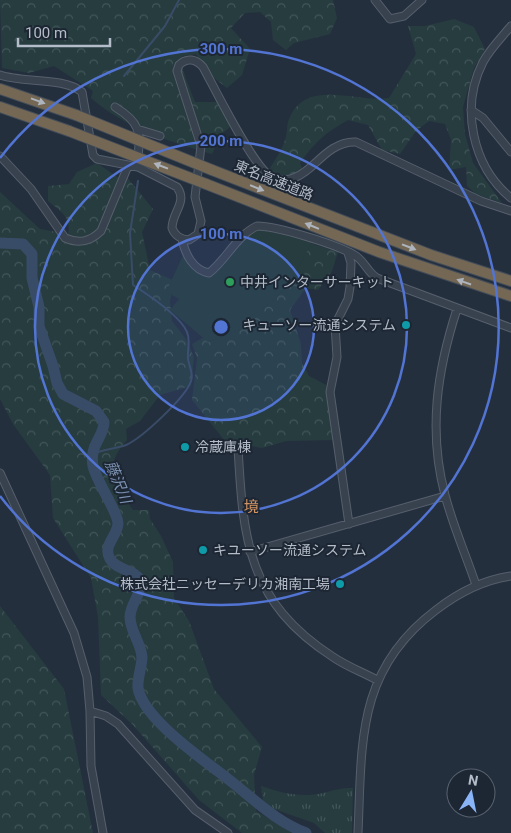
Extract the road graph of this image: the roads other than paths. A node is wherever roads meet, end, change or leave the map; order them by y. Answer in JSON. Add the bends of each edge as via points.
{"nodes":[{"id":1,"x":375,"y":0,"type":"edge"},
{"id":2,"x":422,"y":0,"type":"edge"},
{"id":3,"x":511,"y":26,"type":"edge"},
{"id":4,"x":0,"y":75,"type":"edge"},
{"id":5,"x":0,"y":88,"type":"edge"},
{"id":6,"x":0,"y":107,"type":"edge"},
{"id":7,"x":115,"y":107,"type":"dead end"},
{"id":8,"x":471,"y":110,"type":"junction"},
{"id":9,"x":137,"y":128,"type":"junction"},
{"id":10,"x":160,"y":136,"type":"dead end"},
{"id":11,"x":511,"y":152,"type":"edge"},
{"id":12,"x":0,"y":156,"type":"edge"},
{"id":13,"x":128,"y":166,"type":"junction"},
{"id":14,"x":138,"y":168,"type":"junction"},
{"id":15,"x":511,"y":198,"type":"edge"},
{"id":16,"x":511,"y":211,"type":"edge"},
{"id":17,"x":182,"y":239,"type":"junction"},
{"id":18,"x":348,"y":252,"type":"junction"},
{"id":19,"x":511,"y":281,"type":"edge"},
{"id":20,"x":511,"y":296,"type":"edge"},
{"id":21,"x":458,"y":309,"type":"junction"},
{"id":22,"x":511,"y":328,"type":"edge"},
{"id":23,"x":238,"y":447,"type":"dead end"},
{"id":24,"x":0,"y":474,"type":"edge"},
{"id":25,"x":445,"y":496,"type":"junction"},
{"id":26,"x":349,"y":524,"type":"junction"},
{"id":27,"x":250,"y":552,"type":"junction"},
{"id":28,"x":511,"y":576,"type":"edge"},
{"id":29,"x":476,"y":585,"type":"junction"},
{"id":30,"x":377,"y":680,"type":"junction"},
{"id":31,"x":90,"y":711,"type":"junction"},
{"id":32,"x":103,"y":833,"type":"edge"},
{"id":33,"x":228,"y":833,"type":"edge"},
{"id":34,"x":358,"y":833,"type":"edge"}],
"edges":[{"from":1,"to":2,"type":"street","via":[[390,19],[398,19]]},
{"from":3,"to":8,"type":"street","via":[[483,63],[474,85]]},
{"from":4,"to":13,"type":"street","via":[[78,88],[85,98],[93,155]]},
{"from":5,"to":19,"type":"highway","name":"東名高速道路","one_way":true,"bridge":true,"via":[[431,255]]},
{"from":20,"to":6,"type":"highway","name":"東名高速道路","one_way":true,"bridge":true,"via":[[379,252]]},
{"from":7,"to":9,"type":"street","via":[[132,117]]},
{"from":8,"to":11,"type":"street","via":[[483,118]]},
{"from":8,"to":15,"type":"street","via":[[480,158]]},
{"from":9,"to":10,"type":"street"},
{"from":9,"to":14,"type":"street"},
{"from":12,"to":13,"type":"street","via":[[31,189],[65,238],[81,242],[101,231]]},
{"from":13,"to":14,"type":"street"},
{"from":14,"to":17,"type":"street","via":[[177,187],[182,201],[172,228]]},
{"from":16,"to":17,"type":"street","via":[[481,201],[356,142],[338,145],[300,176],[287,180],[274,178],[259,166],[203,67],[188,60],[179,65],[178,76],[201,146],[195,197],[201,221],[198,234],[188,240]]},
{"from":17,"to":18,"type":"street","via":[[187,255],[202,272],[209,273],[223,262],[243,234],[257,226],[300,235]]},
{"from":18,"to":21,"type":"street","via":[[377,278]]},
{"from":18,"to":26,"type":"street","via":[[351,263],[349,293],[335,325],[337,357],[330,392]]},
{"from":21,"to":22,"type":"street"},
{"from":21,"to":25,"type":"street","via":[[445,347],[437,389],[438,461]]},
{"from":23,"to":27,"type":"street","via":[[244,523]]},
{"from":24,"to":31,"type":"street","via":[[74,633],[87,677]]},
{"from":25,"to":26,"type":"street"},
{"from":25,"to":29,"type":"street"},
{"from":26,"to":27,"type":"street"},
{"from":27,"to":30,"type":"street","via":[[266,591],[297,630],[335,658]]},
{"from":28,"to":29,"type":"street"},
{"from":29,"to":30,"type":"street","via":[[424,619],[405,638]]},
{"from":30,"to":34,"type":"street","via":[[364,724]]},
{"from":31,"to":32,"type":"street","via":[[91,766]]},
{"from":31,"to":33,"type":"street","via":[[118,724],[195,810]]}]}
